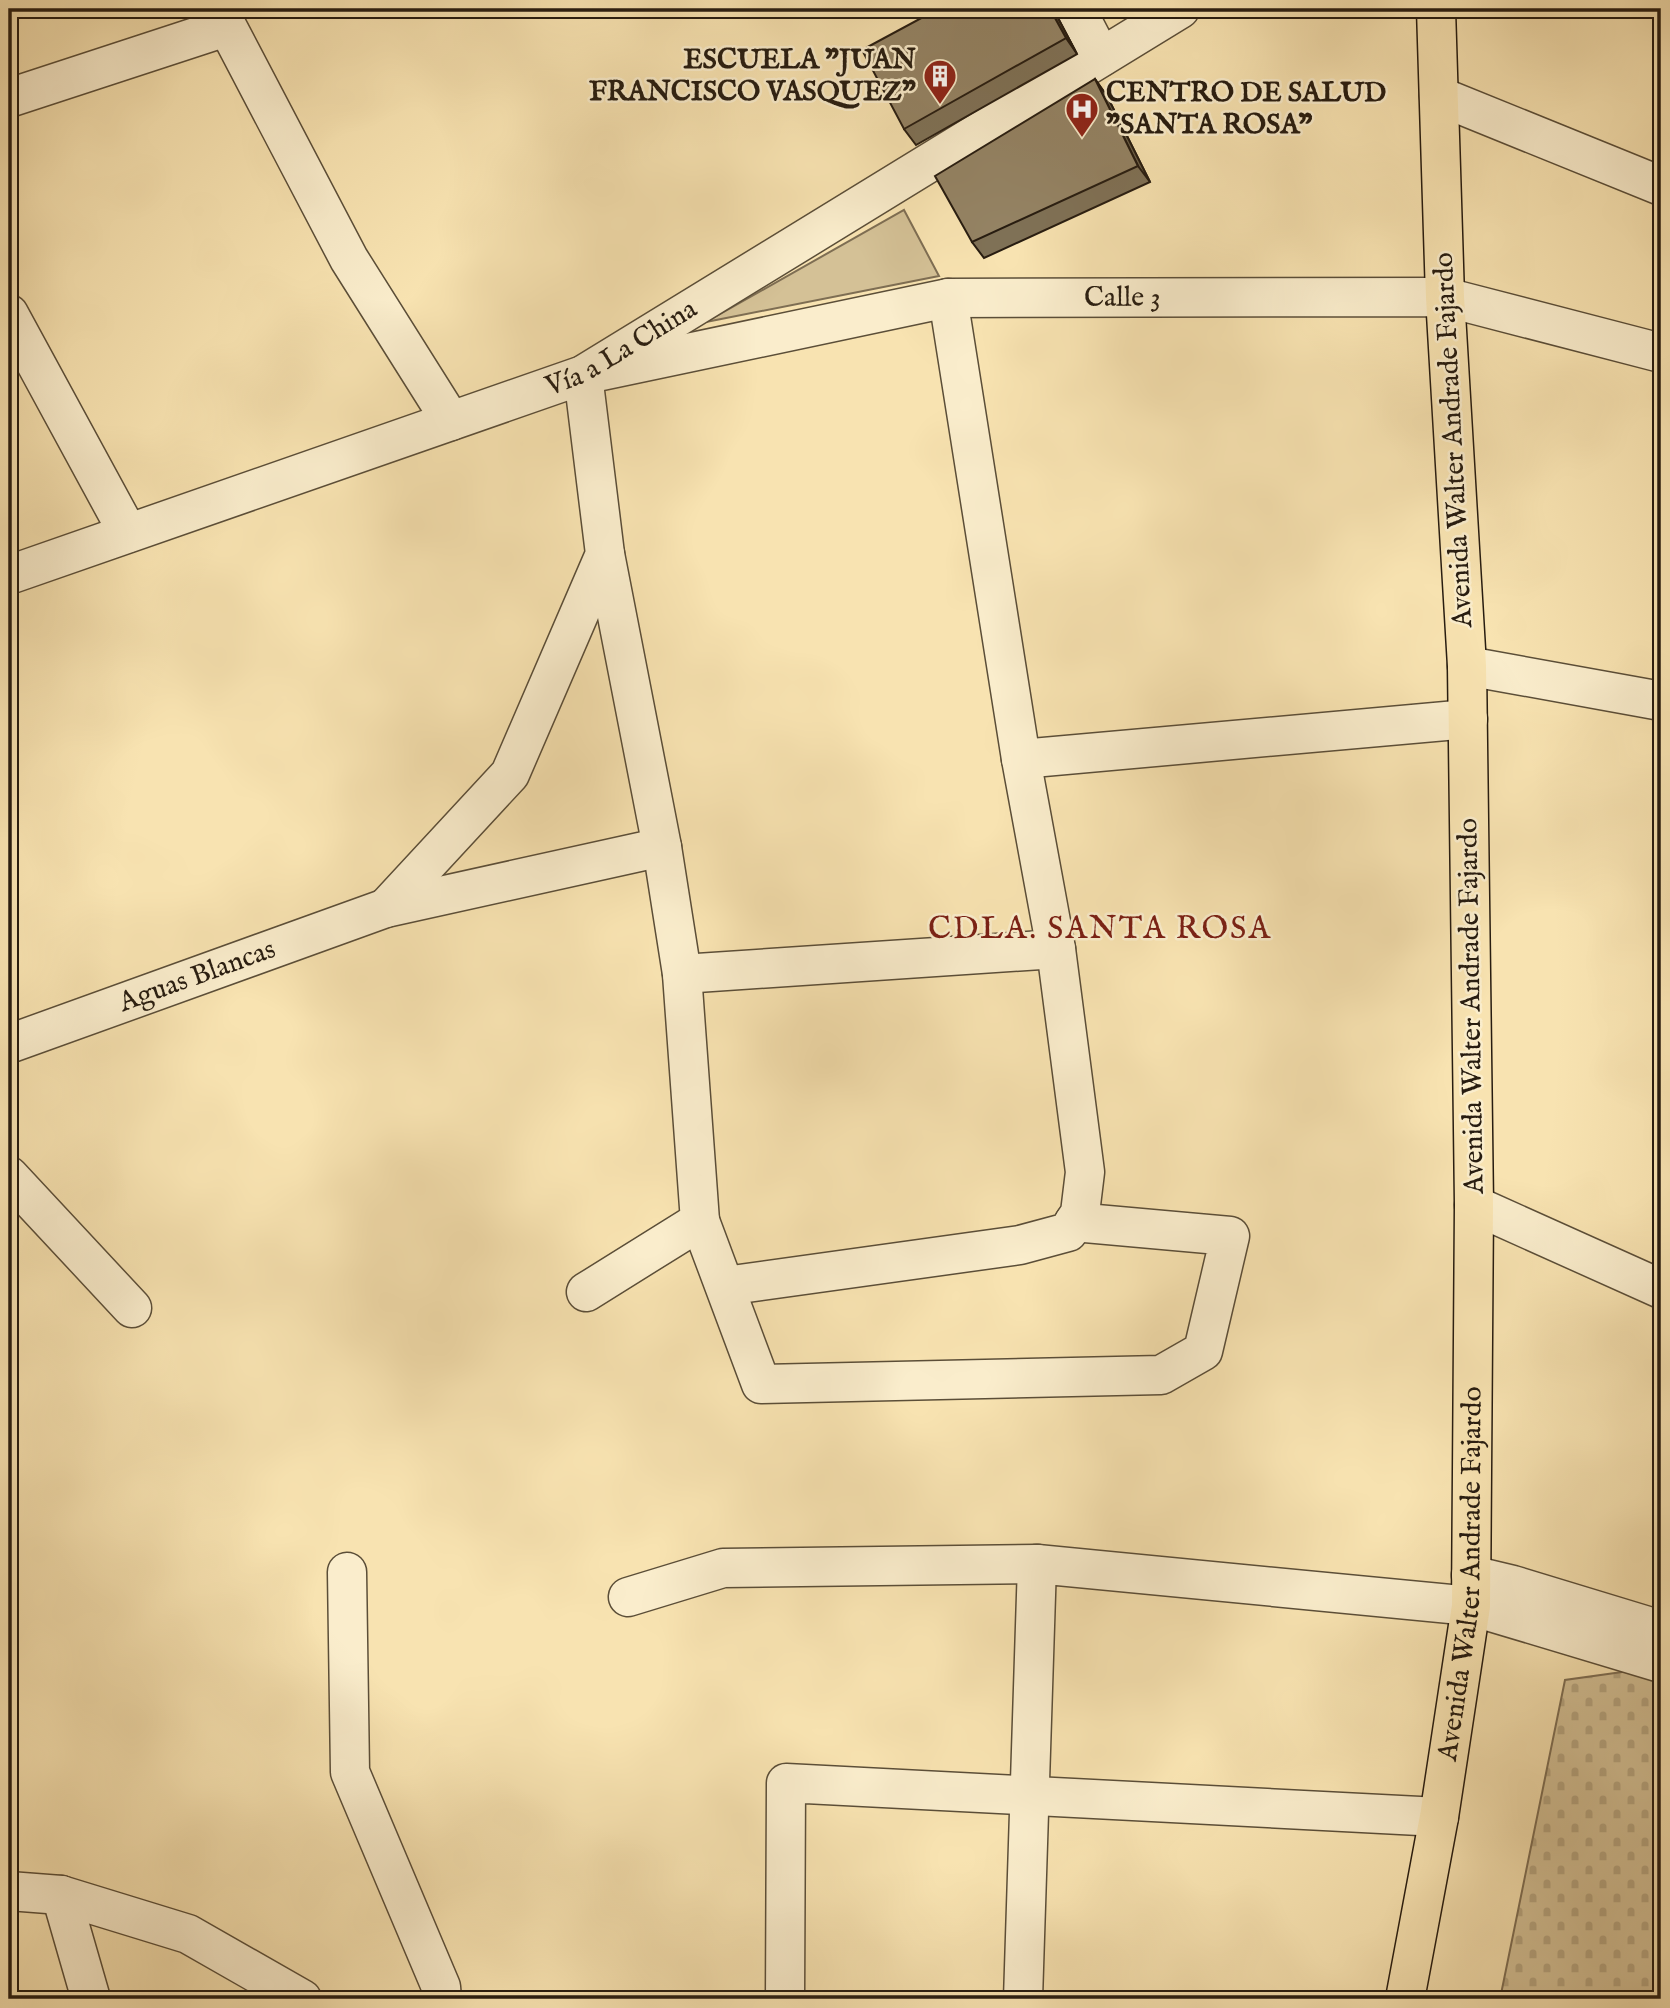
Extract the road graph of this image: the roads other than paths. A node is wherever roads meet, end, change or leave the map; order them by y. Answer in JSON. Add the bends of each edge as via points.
{"nodes":[{"id":1,"x":1076,"y":9,"type":"edge"},
{"id":2,"x":1180,"y":9,"type":"edge"},
{"id":3,"x":1436,"y":9,"type":"edge"},
{"id":4,"x":222,"y":18,"type":"edge"},
{"id":5,"x":1101,"y":57,"type":"junction"},
{"id":6,"x":1439,"y":96,"type":"junction"},
{"id":7,"x":9,"y":98,"type":"edge"},
{"id":8,"x":1661,"y":186,"type":"edge"},
{"id":9,"x":1445,"y":297,"type":"junction"},
{"id":10,"x":948,"y":298,"type":"junction"},
{"id":11,"x":9,"y":314,"type":"edge"},
{"id":12,"x":1661,"y":353,"type":"edge"},
{"id":13,"x":583,"y":374,"type":"junction"},
{"id":14,"x":452,"y":421,"type":"junction"},
{"id":15,"x":128,"y":533,"type":"junction"},
{"id":16,"x":605,"y":554,"type":"junction"},
{"id":17,"x":9,"y":575,"type":"edge"},
{"id":18,"x":1467,"y":666,"type":"junction"},
{"id":19,"x":1661,"y":701,"type":"edge"},
{"id":20,"x":1468,"y":719,"type":"junction"},
{"id":21,"x":1021,"y":759,"type":"junction"},
{"id":22,"x":662,"y":847,"type":"junction"},
{"id":23,"x":386,"y":908,"type":"junction"},
{"id":24,"x":1056,"y":950,"type":"junction"},
{"id":25,"x":682,"y":974,"type":"junction"},
{"id":26,"x":9,"y":1044,"type":"edge"},
{"id":27,"x":9,"y":1175,"type":"edge"},
{"id":28,"x":1474,"y":1205,"type":"junction"},
{"id":29,"x":700,"y":1221,"type":"junction"},
{"id":30,"x":1074,"y":1222,"type":"junction"},
{"id":31,"x":725,"y":1286,"type":"junction"},
{"id":32,"x":1661,"y":1289,"type":"edge"},
{"id":33,"x":586,"y":1292,"type":"dead end"},
{"id":34,"x":132,"y":1308,"type":"dead end"},
{"id":35,"x":1037,"y":1564,"type":"junction"},
{"id":36,"x":347,"y":1572,"type":"dead end"},
{"id":37,"x":1471,"y":1591,"type":"junction"},
{"id":38,"x":628,"y":1597,"type":"dead end"},
{"id":39,"x":1661,"y":1630,"type":"edge"},
{"id":40,"x":1661,"y":1663,"type":"edge"},
{"id":41,"x":1027,"y":1794,"type":"junction"},
{"id":42,"x":1439,"y":1817,"type":"junction"},
{"id":43,"x":9,"y":1891,"type":"edge"},
{"id":44,"x":61,"y":1895,"type":"junction"},
{"id":45,"x":91,"y":1999,"type":"edge"},
{"id":46,"x":302,"y":1999,"type":"edge"},
{"id":47,"x":442,"y":1999,"type":"edge"},
{"id":48,"x":785,"y":1999,"type":"edge"},
{"id":49,"x":1023,"y":1999,"type":"edge"},
{"id":50,"x":1405,"y":1999,"type":"edge"}],
"edges":[{"from":1,"to":5,"type":"street"},
{"from":2,"to":5,"type":"street","name":"Vía a La China"},
{"from":3,"to":6,"type":"main road","name":"Avenida Walter Andrade Fajardo"},
{"from":4,"to":7,"type":"street"},
{"from":4,"to":14,"type":"street","via":[[349,259]]},
{"from":5,"to":13,"type":"street","name":"Vía a La China"},
{"from":6,"to":8,"type":"street"},
{"from":6,"to":9,"type":"main road","name":"Avenida Walter Andrade Fajardo"},
{"from":9,"to":10,"type":"street","name":"Calle 3"},
{"from":9,"to":12,"type":"street","name":"Calle 3"},
{"from":9,"to":18,"type":"main road","name":"Avenida Walter Andrade Fajardo"},
{"from":10,"to":13,"type":"street","name":"Calle 3"},
{"from":10,"to":21,"type":"street"},
{"from":11,"to":15,"type":"street"},
{"from":13,"to":14,"type":"street","name":"Vía a La China"},
{"from":13,"to":16,"type":"street"},
{"from":14,"to":15,"type":"street","name":"Vía a La China"},
{"from":15,"to":17,"type":"street","name":"Vía a La China"},
{"from":16,"to":22,"type":"street"},
{"from":16,"to":23,"type":"street","via":[[510,774]]},
{"from":18,"to":19,"type":"street"},
{"from":18,"to":20,"type":"main road","name":"Avenida Walter Andrade Fajardo"},
{"from":20,"to":21,"type":"street"},
{"from":20,"to":28,"type":"main road","name":"Avenida Walter Andrade Fajardo"},
{"from":21,"to":24,"type":"street"},
{"from":22,"to":23,"type":"street","name":"Aguas Blancas"},
{"from":22,"to":25,"type":"street"},
{"from":23,"to":26,"type":"street","name":"Aguas Blancas"},
{"from":24,"to":25,"type":"street"},
{"from":24,"to":30,"type":"street","via":[[1084,1172],[1080,1213]]},
{"from":25,"to":29,"type":"street"},
{"from":27,"to":34,"type":"street"},
{"from":28,"to":32,"type":"street"},
{"from":28,"to":37,"type":"main road","name":"Avenida Walter Andrade Fajardo"},
{"from":29,"to":31,"type":"street"},
{"from":29,"to":33,"type":"street"},
{"from":30,"to":31,"type":"street","via":[[1068,1232],[1020,1245]]},
{"from":30,"to":31,"type":"street","via":[[1230,1236],[1203,1351],[1161,1374],[761,1384]]},
{"from":35,"to":37,"type":"street"},
{"from":35,"to":38,"type":"street","via":[[723,1568]]},
{"from":35,"to":41,"type":"street"},
{"from":36,"to":47,"type":"street","via":[[350,1772],[441,1987]]},
{"from":37,"to":39,"type":"street","via":[[1513,1585]]},
{"from":37,"to":40,"type":"street"},
{"from":37,"to":42,"type":"main road","name":"Avenida Walter Andrade Fajardo"},
{"from":41,"to":42,"type":"street"},
{"from":41,"to":48,"type":"street","via":[[786,1783]]},
{"from":41,"to":49,"type":"street"},
{"from":42,"to":50,"type":"main road","name":"Avenida Walter Andrade Fajardo"},
{"from":43,"to":44,"type":"street"},
{"from":44,"to":45,"type":"street"},
{"from":44,"to":46,"type":"street","via":[[188,1934]]}]}
